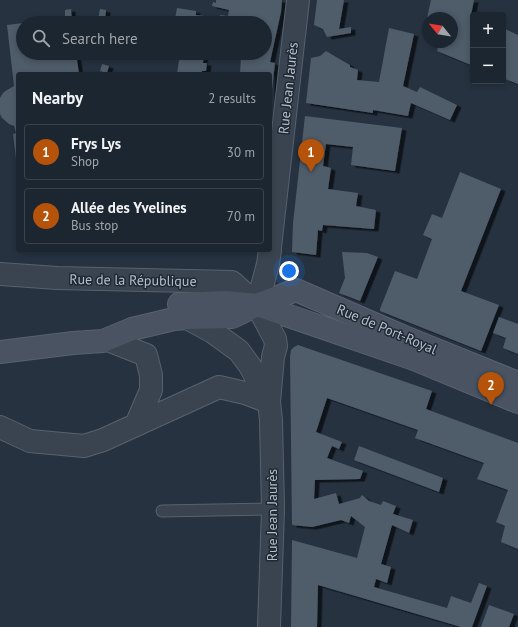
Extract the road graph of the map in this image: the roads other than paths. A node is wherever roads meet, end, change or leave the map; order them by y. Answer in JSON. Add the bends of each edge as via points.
{"nodes":[{"id":1,"x":298,"y":0,"type":"edge"},
{"id":2,"x":272,"y":229,"type":"edge"},
{"id":3,"x":270,"y":252,"type":"edge"},
{"id":4,"x":0,"y":274,"type":"edge"},
{"id":5,"x":257,"y":305,"type":"junction"},
{"id":6,"x":187,"y":318,"type":"junction"},
{"id":7,"x":108,"y":340,"type":"junction"},
{"id":8,"x":73,"y":343,"type":"junction"},
{"id":9,"x":5,"y":351,"type":"edge"},
{"id":10,"x":518,"y":383,"type":"edge"},
{"id":11,"x":269,"y":402,"type":"junction"},
{"id":12,"x":518,"y":402,"type":"edge"},
{"id":13,"x":136,"y":425,"type":"junction"},
{"id":14,"x":0,"y":427,"type":"edge"},
{"id":15,"x":273,"y":509,"type":"junction"},
{"id":16,"x":162,"y":511,"type":"dead end"},
{"id":17,"x":269,"y":627,"type":"edge"}],
"edges":[{"from":1,"to":2,"type":"street","name":"Rue Jean Jaurès"},
{"from":3,"to":5,"type":"street"},
{"from":4,"to":5,"type":"street","name":"Rue de la République","via":[[57,278],[232,282]]},
{"from":5,"to":6,"type":"main road","name":"Rue de Port-Royal","via":[[232,317]]},
{"from":5,"to":8,"type":"main road","name":"Rue de Port-Royal","via":[[225,302],[173,304],[127,318]]},
{"from":5,"to":10,"type":"main road","name":"Rue de Port-Royal","via":[[296,290]]},
{"from":5,"to":11,"type":"street","name":"Rue Jean Jaurès","via":[[275,339],[276,346]]},
{"from":5,"to":12,"type":"main road","name":"Rue de Port-Royal","via":[[414,359]]},
{"from":6,"to":7,"type":"main road","name":"Rue de Port-Royal","via":[[132,329]]},
{"from":6,"to":11,"type":"street","name":"Rue Jean Jaurès","via":[[213,332],[239,351]]},
{"from":7,"to":8,"type":"main road","name":"Rue de Port-Royal"},
{"from":7,"to":13,"type":"street","via":[[146,355],[151,390]]},
{"from":8,"to":9,"type":"main road"},
{"from":11,"to":13,"type":"street","via":[[219,387]]},
{"from":11,"to":15,"type":"street","name":"Rue Jean Jaurès"},
{"from":13,"to":14,"type":"street","via":[[84,446],[30,441]]},
{"from":15,"to":16,"type":"lane"},
{"from":15,"to":17,"type":"street","name":"Rue Jean Jaurès"}]}
